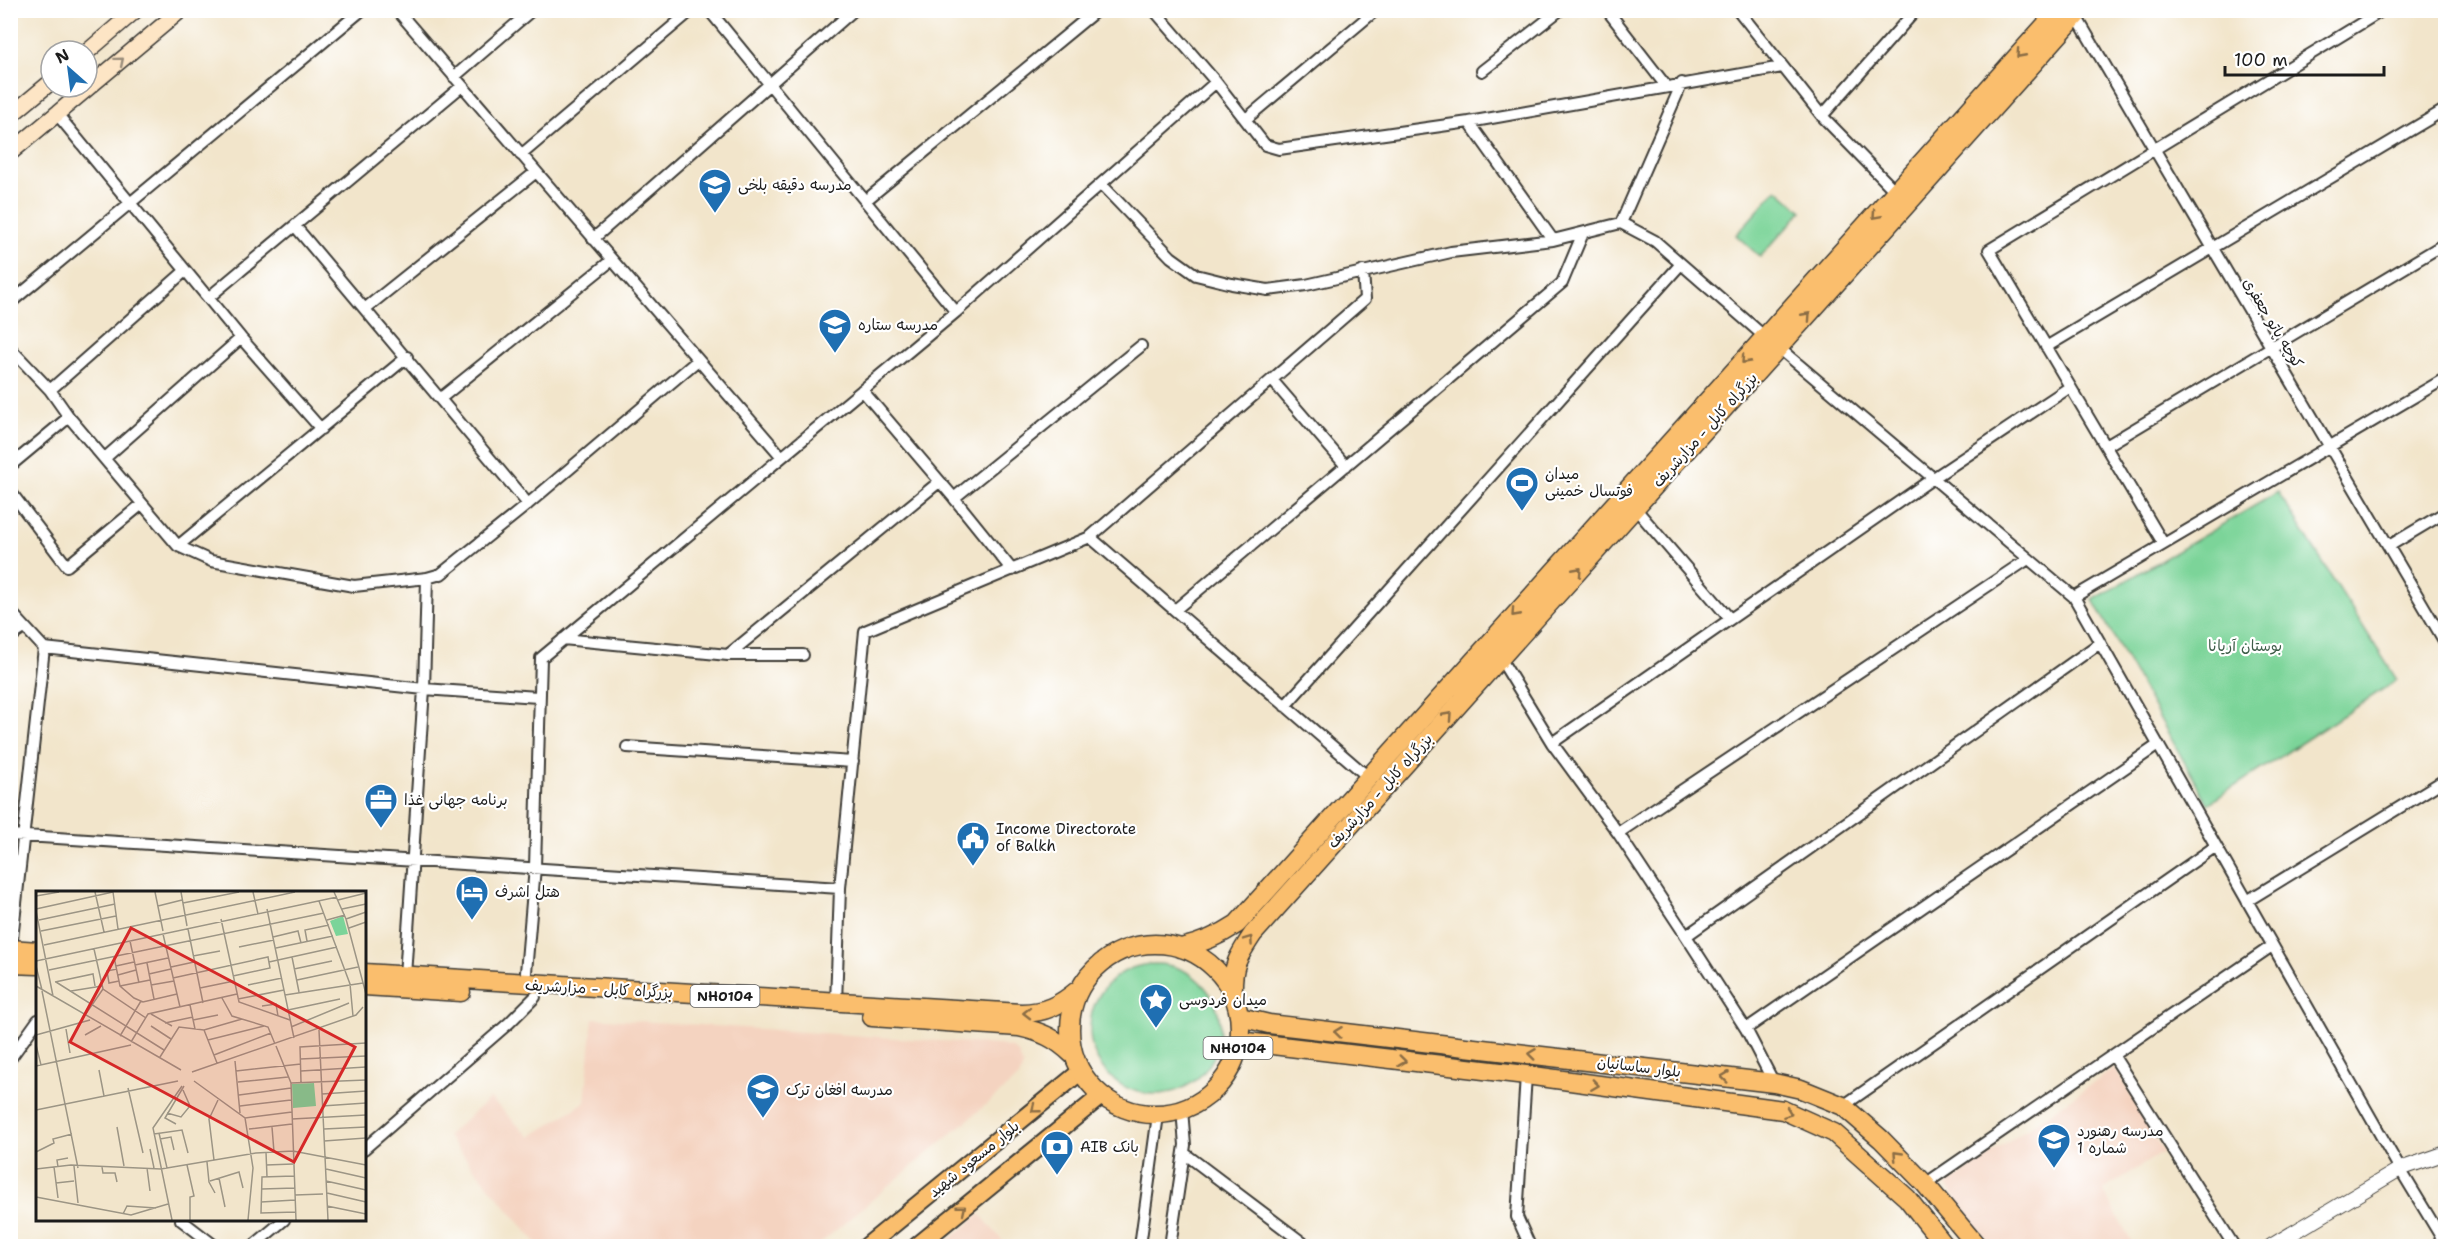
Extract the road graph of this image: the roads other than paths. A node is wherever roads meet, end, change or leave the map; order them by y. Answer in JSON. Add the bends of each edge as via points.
{"nodes":[{"id":1,"x":136,"y":10,"type":"edge"},
{"id":2,"x":180,"y":10,"type":"edge"},
{"id":3,"x":362,"y":10,"type":"edge"},
{"id":4,"x":397,"y":10,"type":"edge"},
{"id":5,"x":532,"y":10,"type":"edge"},
{"id":6,"x":692,"y":10,"type":"edge"},
{"id":7,"x":709,"y":10,"type":"edge"},
{"id":8,"x":854,"y":10,"type":"edge"},
{"id":9,"x":1097,"y":10,"type":"edge"},
{"id":10,"x":1154,"y":10,"type":"edge"},
{"id":11,"x":1376,"y":10,"type":"edge"},
{"id":12,"x":1560,"y":10,"type":"edge"},
{"id":13,"x":1607,"y":10,"type":"edge"},
{"id":14,"x":1738,"y":10,"type":"edge"},
{"id":15,"x":1916,"y":10,"type":"edge"},
{"id":16,"x":2383,"y":10,"type":"edge"},
{"id":17,"x":2072,"y":12,"type":"edge"},
{"id":18,"x":99,"y":42,"type":"edge"},
{"id":19,"x":1782,"y":66,"type":"junction"},
{"id":20,"x":1482,"y":71,"type":"dead end"},
{"id":21,"x":454,"y":77,"type":"junction"},
{"id":22,"x":1216,"y":82,"type":"junction"},
{"id":23,"x":1682,"y":83,"type":"junction"},
{"id":24,"x":770,"y":85,"type":"junction"},
{"id":25,"x":462,"y":86,"type":"junction"},
{"id":26,"x":1666,"y":86,"type":"junction"},
{"id":27,"x":39,"y":92,"type":"edge"},
{"id":28,"x":2445,"y":109,"type":"edge"},
{"id":29,"x":57,"y":114,"type":"junction"},
{"id":30,"x":10,"y":116,"type":"edge"},
{"id":31,"x":1822,"y":117,"type":"junction"},
{"id":32,"x":1246,"y":119,"type":"junction"},
{"id":33,"x":1469,"y":122,"type":"junction"},
{"id":34,"x":2153,"y":150,"type":"junction"},
{"id":35,"x":10,"y":153,"type":"edge"},
{"id":36,"x":521,"y":155,"type":"junction"},
{"id":37,"x":536,"y":172,"type":"junction"},
{"id":38,"x":1101,"y":184,"type":"junction"},
{"id":39,"x":1902,"y":198,"type":"junction"},
{"id":40,"x":865,"y":201,"type":"junction"},
{"id":41,"x":130,"y":204,"type":"junction"},
{"id":42,"x":1621,"y":223,"type":"junction"},
{"id":43,"x":296,"y":226,"type":"junction"},
{"id":44,"x":1583,"y":233,"type":"junction"},
{"id":45,"x":593,"y":239,"type":"junction"},
{"id":46,"x":1553,"y":240,"type":"junction"},
{"id":47,"x":2445,"y":243,"type":"edge"},
{"id":48,"x":2211,"y":248,"type":"junction"},
{"id":49,"x":612,"y":260,"type":"junction"},
{"id":50,"x":1680,"y":265,"type":"junction"},
{"id":51,"x":185,"y":271,"type":"junction"},
{"id":52,"x":1363,"y":271,"type":"junction"},
{"id":53,"x":208,"y":298,"type":"junction"},
{"id":54,"x":10,"y":303,"type":"edge"},
{"id":55,"x":366,"y":308,"type":"junction"},
{"id":56,"x":956,"y":312,"type":"junction"},
{"id":57,"x":241,"y":338,"type":"junction"},
{"id":58,"x":1772,"y":343,"type":"junction"},
{"id":59,"x":1141,"y":346,"type":"dead end"},
{"id":60,"x":2046,"y":347,"type":"junction"},
{"id":61,"x":2270,"y":347,"type":"junction"},
{"id":62,"x":10,"y":348,"type":"edge"},
{"id":63,"x":407,"y":357,"type":"junction"},
{"id":64,"x":698,"y":360,"type":"junction"},
{"id":65,"x":2445,"y":378,"type":"edge"},
{"id":66,"x":1272,"y":380,"type":"junction"},
{"id":67,"x":2070,"y":387,"type":"junction"},
{"id":68,"x":50,"y":390,"type":"junction"},
{"id":69,"x":862,"y":390,"type":"junction"},
{"id":70,"x":441,"y":398,"type":"junction"},
{"id":71,"x":69,"y":417,"type":"junction"},
{"id":72,"x":321,"y":429,"type":"junction"},
{"id":73,"x":2328,"y":446,"type":"junction"},
{"id":74,"x":2106,"y":447,"type":"junction"},
{"id":75,"x":782,"y":457,"type":"junction"},
{"id":76,"x":105,"y":458,"type":"junction"},
{"id":77,"x":10,"y":466,"type":"edge"},
{"id":78,"x":1346,"y":466,"type":"junction"},
{"id":79,"x":1932,"y":479,"type":"junction"},
{"id":80,"x":939,"y":482,"type":"junction"},
{"id":81,"x":10,"y":491,"type":"edge"},
{"id":82,"x":954,"y":498,"type":"junction"},
{"id":83,"x":142,"y":504,"type":"junction"},
{"id":84,"x":528,"y":504,"type":"junction"},
{"id":85,"x":1635,"y":508,"type":"junction"},
{"id":86,"x":2445,"y":512,"type":"edge"},
{"id":87,"x":1090,"y":537,"type":"junction"},
{"id":88,"x":2163,"y":543,"type":"junction"},
{"id":89,"x":178,"y":546,"type":"junction"},
{"id":90,"x":2389,"y":546,"type":"junction"},
{"id":91,"x":2028,"y":559,"type":"junction"},
{"id":92,"x":1012,"y":570,"type":"junction"},
{"id":93,"x":428,"y":578,"type":"junction"},
{"id":94,"x":2074,"y":597,"type":"junction"},
{"id":95,"x":1175,"y":610,"type":"junction"},
{"id":96,"x":10,"y":611,"type":"edge"},
{"id":97,"x":1730,"y":619,"type":"junction"},
{"id":98,"x":24,"y":628,"type":"junction"},
{"id":99,"x":10,"y":637,"type":"edge"},
{"id":100,"x":563,"y":639,"type":"junction"},
{"id":101,"x":2100,"y":644,"type":"junction"},
{"id":102,"x":2445,"y":644,"type":"edge"},
{"id":103,"x":44,"y":648,"type":"junction"},
{"id":104,"x":728,"y":655,"type":"junction"},
{"id":105,"x":803,"y":655,"type":"dead end"},
{"id":106,"x":1500,"y":658,"type":"junction"},
{"id":107,"x":424,"y":689,"type":"junction"},
{"id":108,"x":538,"y":697,"type":"junction"},
{"id":109,"x":1286,"y":706,"type":"junction"},
{"id":110,"x":1552,"y":742,"type":"junction"},
{"id":111,"x":2158,"y":745,"type":"junction"},
{"id":112,"x":627,"y":747,"type":"dead end"},
{"id":113,"x":853,"y":762,"type":"junction"},
{"id":114,"x":1368,"y":777,"type":"junction"},
{"id":115,"x":2445,"y":778,"type":"edge"},
{"id":116,"x":1618,"y":833,"type":"junction"},
{"id":117,"x":10,"y":835,"type":"edge"},
{"id":118,"x":23,"y":836,"type":"junction"},
{"id":119,"x":2216,"y":846,"type":"junction"},
{"id":120,"x":412,"y":861,"type":"junction"},
{"id":121,"x":535,"y":867,"type":"junction"},
{"id":122,"x":840,"y":888,"type":"junction"},
{"id":123,"x":2247,"y":900,"type":"junction"},
{"id":124,"x":1686,"y":936,"type":"junction"},
{"id":125,"x":2272,"y":946,"type":"junction"},
{"id":126,"x":1181,"y":948,"type":"junction"},
{"id":127,"x":11,"y":949,"type":"edge"},
{"id":128,"x":36,"y":951,"type":"edge"},
{"id":129,"x":10,"y":964,"type":"edge"},
{"id":130,"x":36,"y":965,"type":"edge"},
{"id":131,"x":366,"y":973,"type":"edge"},
{"id":132,"x":405,"y":976,"type":"junction"},
{"id":133,"x":366,"y":986,"type":"edge"},
{"id":134,"x":1078,"y":990,"type":"junction"},
{"id":135,"x":530,"y":991,"type":"junction"},
{"id":136,"x":1233,"y":994,"type":"junction"},
{"id":137,"x":836,"y":1003,"type":"junction"},
{"id":138,"x":937,"y":1015,"type":"junction"},
{"id":139,"x":1240,"y":1017,"type":"junction"},
{"id":140,"x":36,"y":1023,"type":"edge"},
{"id":141,"x":1746,"y":1029,"type":"junction"},
{"id":142,"x":1239,"y":1041,"type":"junction"},
{"id":143,"x":1072,"y":1054,"type":"junction"},
{"id":144,"x":2113,"y":1055,"type":"junction"},
{"id":145,"x":10,"y":1059,"type":"edge"},
{"id":146,"x":1080,"y":1071,"type":"junction"},
{"id":147,"x":1526,"y":1075,"type":"junction"},
{"id":148,"x":1774,"y":1083,"type":"junction"},
{"id":149,"x":1101,"y":1096,"type":"junction"},
{"id":150,"x":1843,"y":1106,"type":"junction"},
{"id":151,"x":1182,"y":1110,"type":"junction"},
{"id":152,"x":1158,"y":1114,"type":"junction"},
{"id":153,"x":366,"y":1147,"type":"edge"},
{"id":154,"x":1184,"y":1153,"type":"junction"},
{"id":155,"x":2445,"y":1153,"type":"edge"},
{"id":156,"x":2400,"y":1169,"type":"junction"},
{"id":157,"x":1925,"y":1184,"type":"junction"},
{"id":158,"x":182,"y":1221,"type":"edge"},
{"id":159,"x":283,"y":1221,"type":"edge"},
{"id":160,"x":2445,"y":1245,"type":"edge"},
{"id":161,"x":215,"y":1246,"type":"edge"},
{"id":162,"x":253,"y":1246,"type":"edge"},
{"id":163,"x":867,"y":1246,"type":"edge"},
{"id":164,"x":917,"y":1246,"type":"edge"},
{"id":165,"x":1140,"y":1246,"type":"edge"},
{"id":166,"x":1170,"y":1246,"type":"edge"},
{"id":167,"x":1307,"y":1246,"type":"edge"},
{"id":168,"x":1530,"y":1246,"type":"edge"},
{"id":169,"x":1945,"y":1246,"type":"edge"},
{"id":170,"x":1977,"y":1246,"type":"edge"},
{"id":171,"x":2234,"y":1246,"type":"edge"},
{"id":172,"x":2271,"y":1246,"type":"edge"}],
"edges":[{"from":1,"to":18,"type":"main road"},
{"from":29,"to":2,"type":"main road","one_way":true},
{"from":3,"to":41,"type":"street"},
{"from":4,"to":21,"type":"street"},
{"from":5,"to":21,"type":"street"},
{"from":6,"to":36,"type":"street"},
{"from":7,"to":24,"type":"street"},
{"from":8,"to":24,"type":"street"},
{"from":9,"to":40,"type":"street"},
{"from":10,"to":22,"type":"street"},
{"from":11,"to":32,"type":"street"},
{"from":12,"to":20,"type":"street"},
{"from":13,"to":26,"type":"street"},
{"from":14,"to":19,"type":"street"},
{"from":15,"to":31,"type":"street"},
{"from":16,"to":34,"type":"street"},
{"from":17,"to":34,"type":"street","name":"کوچه پاتو جعفری"},
{"from":17,"to":39,"type":"highway","name":"بزرگراه کابل - مزارشریف","number":"NH0104"},
{"from":19,"to":23,"type":"street"},
{"from":19,"to":31,"type":"street"},
{"from":21,"to":25,"type":"street"},
{"from":22,"to":32,"type":"street"},
{"from":22,"to":38,"type":"street"},
{"from":23,"to":26,"type":"street"},
{"from":23,"to":42,"type":"street"},
{"from":24,"to":40,"type":"street"},
{"from":24,"to":45,"type":"street"},
{"from":25,"to":36,"type":"street"},
{"from":25,"to":43,"type":"street"},
{"from":26,"to":33,"type":"street"},
{"from":27,"to":30,"type":"main road"},
{"from":28,"to":48,"type":"street"},
{"from":29,"to":35,"type":"main road"},
{"from":29,"to":41,"type":"street"},
{"from":31,"to":39,"type":"street"},
{"from":32,"to":33,"type":"street","via":[[1265,145],[1279,149]]},
{"from":33,"to":46,"type":"street"},
{"from":34,"to":48,"type":"street","name":"کوچه پاتو جعفری"},
{"from":34,"to":60,"type":"street","via":[[1989,250]]},
{"from":36,"to":37,"type":"street"},
{"from":37,"to":45,"type":"street"},
{"from":37,"to":55,"type":"street"},
{"from":38,"to":52,"type":"street","via":[[1171,257],[1196,275],[1268,290]]},
{"from":38,"to":56,"type":"street"},
{"from":39,"to":58,"type":"highway","name":"بزرگراه کابل - مزارشریف","number":"NH0104"},
{"from":40,"to":56,"type":"street"},
{"from":41,"to":51,"type":"street"},
{"from":41,"to":54,"type":"street"},
{"from":42,"to":44,"type":"street"},
{"from":42,"to":50,"type":"street","via":[[1655,241]]},
{"from":43,"to":53,"type":"street"},
{"from":43,"to":55,"type":"street"},
{"from":44,"to":46,"type":"street"},
{"from":44,"to":78,"type":"street","via":[[1562,283]]},
{"from":45,"to":49,"type":"street"},
{"from":46,"to":52,"type":"street","via":[[1451,252]]},
{"from":47,"to":61,"type":"street"},
{"from":48,"to":60,"type":"street"},
{"from":48,"to":61,"type":"street","name":"کوچه پاتو جعفری"},
{"from":49,"to":64,"type":"street"},
{"from":49,"to":70,"type":"street"},
{"from":50,"to":58,"type":"street"},
{"from":50,"to":109,"type":"street"},
{"from":51,"to":53,"type":"street"},
{"from":51,"to":68,"type":"street"},
{"from":52,"to":66,"type":"street","via":[[1365,299]]},
{"from":53,"to":57,"type":"street"},
{"from":55,"to":63,"type":"street"},
{"from":56,"to":69,"type":"street"},
{"from":57,"to":72,"type":"street"},
{"from":57,"to":76,"type":"street"},
{"from":58,"to":79,"type":"street"},
{"from":58,"to":85,"type":"highway","name":"بزرگراه کابل - مزارشریف","number":"NH0104"},
{"from":58,"to":114,"type":"highway","name":"بزرگراه کابل - مزارشریف","number":"NH0104","one_way":true},
{"from":59,"to":82,"type":"street"},
{"from":60,"to":67,"type":"street"},
{"from":61,"to":73,"type":"street","name":"کوچه پاتو جعفری"},
{"from":61,"to":74,"type":"street"},
{"from":62,"to":68,"type":"street"},
{"from":63,"to":70,"type":"street"},
{"from":63,"to":72,"type":"street"},
{"from":64,"to":75,"type":"street"},
{"from":64,"to":84,"type":"street"},
{"from":65,"to":73,"type":"street"},
{"from":66,"to":78,"type":"street"},
{"from":66,"to":87,"type":"street"},
{"from":67,"to":74,"type":"street"},
{"from":67,"to":79,"type":"street"},
{"from":68,"to":71,"type":"street"},
{"from":69,"to":75,"type":"street"},
{"from":69,"to":80,"type":"street"},
{"from":70,"to":84,"type":"street"},
{"from":71,"to":76,"type":"street"},
{"from":71,"to":77,"type":"street"},
{"from":72,"to":89,"type":"street"},
{"from":73,"to":88,"type":"street"},
{"from":73,"to":90,"type":"street","name":"کوچه پاتو جعفری"},
{"from":74,"to":88,"type":"street"},
{"from":75,"to":100,"type":"street"},
{"from":76,"to":83,"type":"street"},
{"from":78,"to":95,"type":"street"},
{"from":79,"to":91,"type":"street"},
{"from":79,"to":97,"type":"street"},
{"from":80,"to":82,"type":"street"},
{"from":80,"to":104,"type":"street"},
{"from":81,"to":83,"type":"street","via":[[67,566]]},
{"from":82,"to":92,"type":"street"},
{"from":83,"to":89,"type":"street"},
{"from":84,"to":93,"type":"street","via":[[441,573]]},
{"from":85,"to":97,"type":"street"},
{"from":106,"to":85,"type":"highway","name":"بزرگراه کابل - مزارشریف","number":"NH0104","one_way":true},
{"from":86,"to":90,"type":"street"},
{"from":87,"to":92,"type":"street"},
{"from":87,"to":95,"type":"street"},
{"from":88,"to":94,"type":"street"},
{"from":89,"to":93,"type":"street","via":[[211,561],[354,586]]},
{"from":90,"to":102,"type":"street","name":"کوچه پاتو جعفری"},
{"from":91,"to":94,"type":"street"},
{"from":91,"to":116,"type":"street"},
{"from":92,"to":113,"type":"street","via":[[865,631]]},
{"from":93,"to":107,"type":"street"},
{"from":94,"to":101,"type":"street"},
{"from":95,"to":109,"type":"street"},
{"from":96,"to":98,"type":"street"},
{"from":97,"to":110,"type":"street"},
{"from":98,"to":99,"type":"street"},
{"from":98,"to":103,"type":"street"},
{"from":100,"to":104,"type":"street"},
{"from":100,"to":108,"type":"street","via":[[541,658]]},
{"from":101,"to":111,"type":"street"},
{"from":101,"to":124,"type":"street"},
{"from":103,"to":107,"type":"street"},
{"from":103,"to":118,"type":"street"},
{"from":104,"to":105,"type":"street"},
{"from":106,"to":110,"type":"street"},
{"from":136,"to":106,"type":"highway","name":"بزرگراه کابل - مزارشریف","number":"NH0104","one_way":true,"via":[[1232,974],[1239,954],[1253,934]]},
{"from":107,"to":108,"type":"street"},
{"from":107,"to":120,"type":"street"},
{"from":108,"to":121,"type":"street"},
{"from":109,"to":114,"type":"street"},
{"from":110,"to":116,"type":"street"},
{"from":111,"to":119,"type":"street"},
{"from":111,"to":141,"type":"street"},
{"from":112,"to":113,"type":"street"},
{"from":113,"to":122,"type":"street"},
{"from":114,"to":126,"type":"highway","name":"بزرگراه کابل - مزارشریف","number":"NH0104","via":[[1237,924],[1203,943]]},
{"from":115,"to":123,"type":"street"},
{"from":116,"to":124,"type":"street"},
{"from":117,"to":118,"type":"street"},
{"from":118,"to":120,"type":"street"},
{"from":118,"to":127,"type":"street"},
{"from":119,"to":123,"type":"street"},
{"from":119,"to":150,"type":"street"},
{"from":120,"to":121,"type":"street"},
{"from":120,"to":132,"type":"street"},
{"from":121,"to":122,"type":"street"},
{"from":121,"to":135,"type":"street"},
{"from":122,"to":137,"type":"street"},
{"from":123,"to":125,"type":"street"},
{"from":124,"to":141,"type":"street"},
{"from":125,"to":144,"type":"street"},
{"from":125,"to":156,"type":"street"},
{"from":126,"to":134,"type":"highway","number":"NH0104","via":[[1158,944],[1126,949],[1092,970]]},
{"from":126,"to":136,"type":"highway","number":"NH0104","via":[[1203,958]]},
{"from":127,"to":128,"type":"highway"},
{"from":129,"to":130,"type":"highway"},
{"from":131,"to":132,"type":"highway","name":"بزرگراه کابل - مزارشریف","number":"NH0104"},
{"from":132,"to":135,"type":"highway","name":"بزرگراه کابل - مزارشریف","number":"NH0104"},
{"from":133,"to":135,"type":"highway","name":"بزرگراه کابل - مزارشریف","number":"NH0104"},
{"from":134,"to":138,"type":"highway","name":"بزرگراه کابل - مزارشریف","number":"NH0104","one_way":true,"via":[[1039,1013]]},
{"from":134,"to":143,"type":"highway","number":"NH0104","via":[[1071,1011]]},
{"from":135,"to":137,"type":"highway","name":"بزرگراه کابل - مزارشریف","number":"NH0104"},
{"from":135,"to":138,"type":"highway","name":"بزرگراه کابل - مزارشریف","number":"NH0104"},
{"from":135,"to":153,"type":"street","via":[[509,1023]]},
{"from":136,"to":139,"type":"highway","number":"NH0104"},
{"from":137,"to":138,"type":"highway","name":"بزرگراه کابل - مزارشریف","number":"NH0104"},
{"from":138,"to":143,"type":"highway","name":"بزرگراه کابل - مزارشریف","number":"NH0104","via":[[1041,1032]]},
{"from":139,"to":142,"type":"highway","number":"NH0104"},
{"from":148,"to":139,"type":"highway","name":"بلوار ساسانیان","one_way":true,"via":[[1269,1024]]},
{"from":140,"to":145,"type":"street"},
{"from":141,"to":148,"type":"street"},
{"from":142,"to":147,"type":"highway","name":"بلوار ساسانیان","one_way":true},
{"from":142,"to":151,"type":"highway","number":"NH0104","via":[[1235,1059],[1214,1091]]},
{"from":143,"to":146,"type":"highway","number":"NH0104"},
{"from":144,"to":157,"type":"street"},
{"from":144,"to":171,"type":"street"},
{"from":146,"to":149,"type":"highway","number":"NH0104"},
{"from":146,"to":163,"type":"main road","name":"بلوار مسعود شهید","one_way":true},
{"from":147,"to":168,"type":"street","via":[[1518,1217]]},
{"from":147,"to":169,"type":"highway","name":"بلوار ساسانیان","one_way":true,"via":[[1783,1110],[1834,1133],[1907,1198]]},
{"from":148,"to":150,"type":"highway","name":"بلوار ساسانیان","via":[[1802,1089]]},
{"from":149,"to":152,"type":"highway","number":"NH0104","via":[[1128,1110]]},
{"from":164,"to":149,"type":"main road","name":"بلوار مسعود شهید","one_way":true},
{"from":157,"to":150,"type":"highway","name":"بلوار ساسانیان","one_way":true},
{"from":151,"to":152,"type":"highway","number":"NH0104"},
{"from":151,"to":154,"type":"street"},
{"from":152,"to":165,"type":"street"},
{"from":154,"to":166,"type":"street"},
{"from":154,"to":167,"type":"street"},
{"from":155,"to":156,"type":"street"},
{"from":156,"to":160,"type":"street"},
{"from":156,"to":172,"type":"street"},
{"from":157,"to":170,"type":"highway","name":"بلوار ساسانیان"},
{"from":158,"to":161,"type":"street"},
{"from":159,"to":162,"type":"street"}]}
